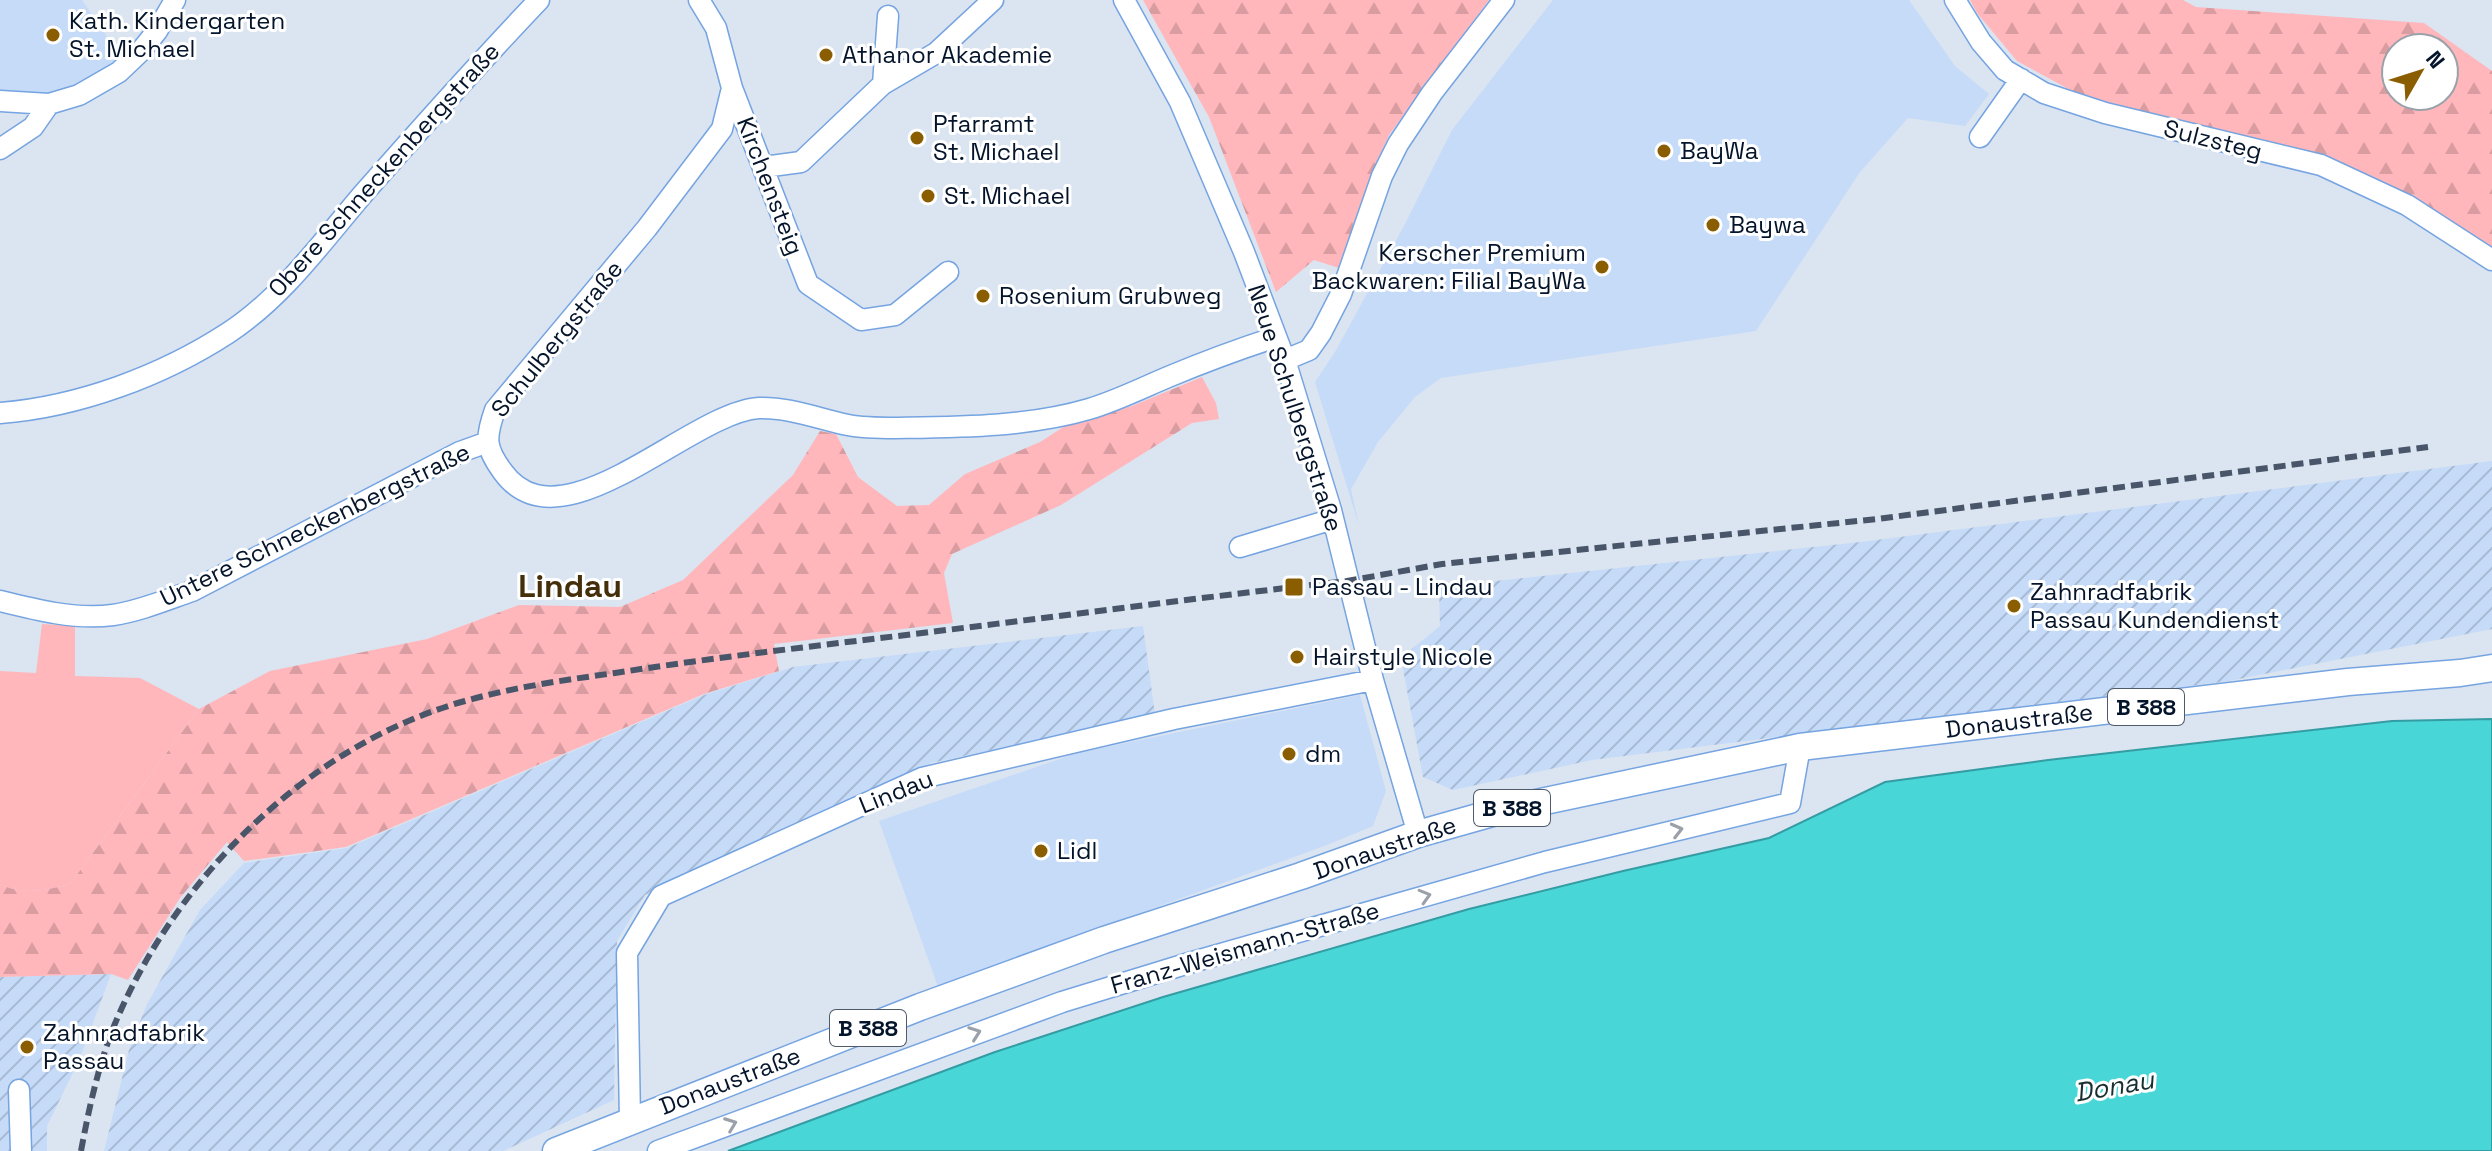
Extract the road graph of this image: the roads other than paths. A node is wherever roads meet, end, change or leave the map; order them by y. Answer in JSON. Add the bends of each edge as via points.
{"nodes":[{"id":1,"x":175,"y":0,"type":"edge"},
{"id":2,"x":539,"y":0,"type":"edge"},
{"id":3,"x":699,"y":0,"type":"edge"},
{"id":4,"x":993,"y":0,"type":"edge"},
{"id":5,"x":1124,"y":0,"type":"edge"},
{"id":6,"x":1504,"y":0,"type":"edge"},
{"id":7,"x":1955,"y":0,"type":"edge"},
{"id":8,"x":888,"y":16,"type":"dead end"},
{"id":9,"x":2021,"y":79,"type":"junction"},
{"id":10,"x":883,"y":84,"type":"junction"},
{"id":11,"x":732,"y":88,"type":"junction"},
{"id":12,"x":0,"y":101,"type":"edge"},
{"id":13,"x":49,"y":104,"type":"junction"},
{"id":14,"x":1980,"y":137,"type":"dead end"},
{"id":15,"x":0,"y":149,"type":"edge"},
{"id":16,"x":764,"y":167,"type":"junction"},
{"id":17,"x":2492,"y":260,"type":"edge"},
{"id":18,"x":948,"y":272,"type":"dead end"},
{"id":19,"x":1276,"y":337,"type":"junction"},
{"id":20,"x":1285,"y":360,"type":"junction"},
{"id":21,"x":0,"y":413,"type":"edge"},
{"id":22,"x":488,"y":442,"type":"junction"},
{"id":23,"x":1333,"y":519,"type":"junction"},
{"id":24,"x":1240,"y":547,"type":"dead end"},
{"id":25,"x":0,"y":601,"type":"edge"},
{"id":26,"x":2492,"y":668,"type":"edge"},
{"id":27,"x":1373,"y":680,"type":"junction"},
{"id":28,"x":1800,"y":747,"type":"junction"},
{"id":29,"x":1418,"y":834,"type":"junction"},
{"id":30,"x":19,"y":1090,"type":"dead end"},
{"id":31,"x":630,"y":1120,"type":"junction"},
{"id":32,"x":21,"y":1151,"type":"edge"},
{"id":33,"x":556,"y":1151,"type":"edge"},
{"id":34,"x":658,"y":1151,"type":"edge"}],
"edges":[{"from":1,"to":13,"type":"street","via":[[157,31],[119,72],[79,95]]},
{"from":2,"to":21,"type":"street","name":"Obere Schneckenbergstraße","via":[[282,288],[230,332],[120,386],[38,410]]},
{"from":3,"to":11,"type":"street","name":"Schulbergstraße","via":[[716,28]]},
{"from":4,"to":10,"type":"street","via":[[936,53]]},
{"from":5,"to":19,"type":"street","name":"Neue Schulbergstraße","via":[[1180,102]]},
{"from":6,"to":20,"type":"street","via":[[1398,144],[1321,333],[1309,350]]},
{"from":7,"to":9,"type":"street","name":"Sulzsteg","via":[[1981,42],[2005,70]]},
{"from":8,"to":10,"type":"street"},
{"from":9,"to":14,"type":"street"},
{"from":9,"to":17,"type":"street","name":"Sulzsteg","via":[[2044,93],[2105,113],[2321,165],[2407,205]]},
{"from":10,"to":16,"type":"street","via":[[801,162]]},
{"from":11,"to":16,"type":"street","name":"Kirchensteig"},
{"from":11,"to":22,"type":"street","name":"Schulbergstraße","via":[[722,129],[495,410]]},
{"from":12,"to":13,"type":"street"},
{"from":13,"to":15,"type":"street","via":[[33,127]]},
{"from":16,"to":18,"type":"street","name":"Kirchensteig","via":[[808,284],[861,320],[895,315]]},
{"from":19,"to":20,"type":"street","name":"Neue Schulbergstraße"},
{"from":19,"to":22,"type":"street","name":"Schulbergstraße","via":[[1089,409],[1042,418],[894,428],[852,426],[777,409],[739,411],[636,467],[565,497],[541,496],[508,479]]},
{"from":20,"to":23,"type":"street","name":"Neue Schulbergstraße"},
{"from":22,"to":25,"type":"street","name":"Untere Schneckenbergstraße","via":[[192,591],[148,606],[112,615],[63,615]]},
{"from":23,"to":24,"type":"street"},
{"from":23,"to":27,"type":"street","name":"Neue Schulbergstraße"},
{"from":26,"to":28,"type":"main road","name":"Donaustraße","number":"B 388"},
{"from":27,"to":29,"type":"street","name":"Neue Schulbergstraße"},
{"from":27,"to":31,"type":"street","name":"Lindau","via":[[1174,719],[922,778],[661,896],[627,953]]},
{"from":28,"to":29,"type":"main road","name":"Donaustraße","number":"B 388","via":[[1533,803]]},
{"from":34,"to":28,"type":"street","name":"Franz-Weismann-Straße","one_way":true,"via":[[1118,984],[1545,862],[1790,803]]},
{"from":29,"to":31,"type":"main road","name":"Donaustraße","number":"B 388","via":[[1090,945]]},
{"from":30,"to":32,"type":"street"},
{"from":31,"to":33,"type":"main road","name":"Donaustraße","number":"B 388"}]}
